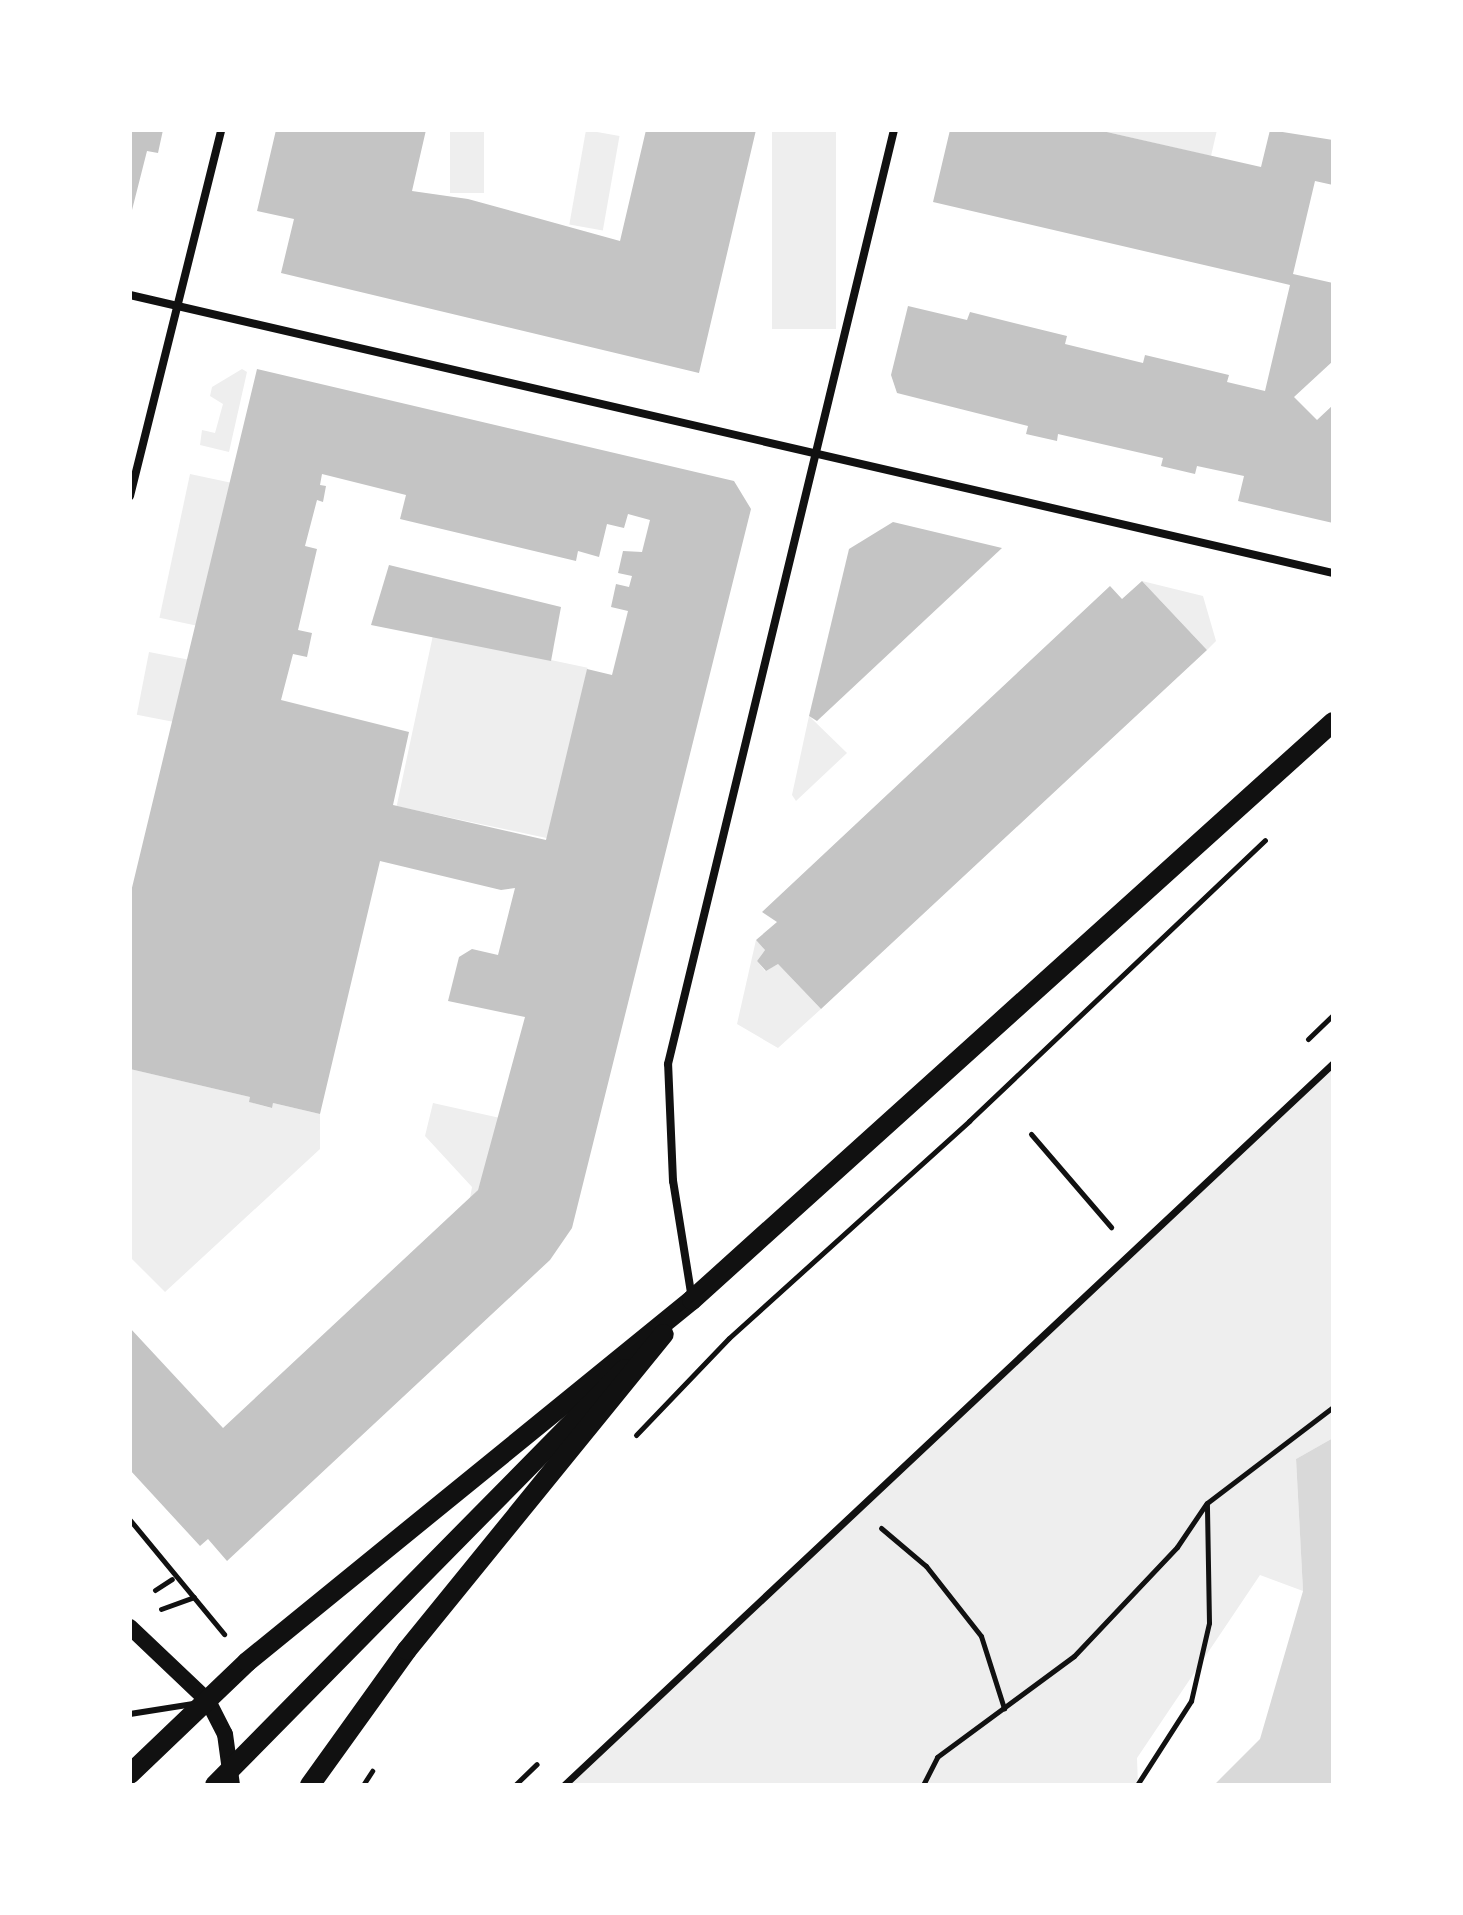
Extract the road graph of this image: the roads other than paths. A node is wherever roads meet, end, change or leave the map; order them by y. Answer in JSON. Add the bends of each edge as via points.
{"nodes":[{"id":1,"x":221,"y":130,"type":"edge"},
{"id":2,"x":894,"y":130,"type":"edge"},
{"id":3,"x":130,"y":295,"type":"edge"},
{"id":4,"x":177,"y":306,"type":"junction"},
{"id":5,"x":815,"y":452,"type":"junction"},
{"id":6,"x":130,"y":496,"type":"edge"},
{"id":7,"x":1333,"y":573,"type":"edge"},
{"id":8,"x":1333,"y":722,"type":"edge"},
{"id":9,"x":1333,"y":1063,"type":"edge"},
{"id":10,"x":692,"y":1300,"type":"junction"},
{"id":11,"x":130,"y":1627,"type":"edge"},
{"id":12,"x":208,"y":1701,"type":"junction"},
{"id":13,"x":130,"y":1714,"type":"edge"},
{"id":14,"x":130,"y":1774,"type":"edge"},
{"id":15,"x":226,"y":1780,"type":"edge"},
{"id":16,"x":310,"y":1785,"type":"edge"},
{"id":17,"x":564,"y":1785,"type":"edge"}],
"edges":[{"from":1,"to":4,"type":"street"},
{"from":2,"to":5,"type":"street"},
{"from":3,"to":4,"type":"street"},
{"from":4,"to":5,"type":"street"},
{"from":4,"to":6,"type":"street"},
{"from":5,"to":7,"type":"street"},
{"from":5,"to":10,"type":"street","via":[[668,1064],[673,1181]]},
{"from":8,"to":10,"type":"main road"},
{"from":9,"to":17,"type":"street"},
{"from":10,"to":12,"type":"main road","via":[[247,1662]]},
{"from":10,"to":15,"type":"main road"},
{"from":10,"to":16,"type":"main road","via":[[407,1650]]},
{"from":11,"to":12,"type":"main road"},
{"from":12,"to":13,"type":"lane"},
{"from":12,"to":14,"type":"main road"},
{"from":12,"to":15,"type":"main road","via":[[225,1734]]}]}
